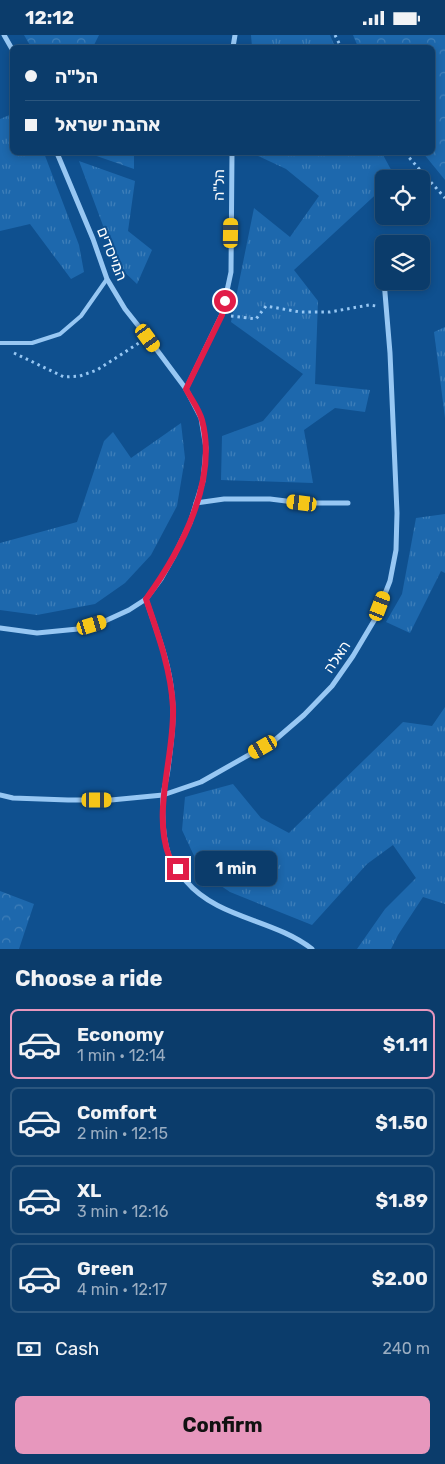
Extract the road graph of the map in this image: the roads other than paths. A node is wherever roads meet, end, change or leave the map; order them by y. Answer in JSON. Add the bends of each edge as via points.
{"nodes":[{"id":1,"x":58,"y":155,"type":"edge"},
{"id":2,"x":232,"y":155,"type":"edge"},
{"id":3,"x":106,"y":279,"type":"junction"},
{"id":4,"x":385,"y":290,"type":"edge"},
{"id":5,"x":0,"y":343,"type":"edge"},
{"id":6,"x":186,"y":389,"type":"junction"},
{"id":7,"x":196,"y":503,"type":"junction"},
{"id":8,"x":348,"y":503,"type":"dead end"},
{"id":9,"x":146,"y":599,"type":"junction"},
{"id":10,"x":0,"y":628,"type":"edge"},
{"id":11,"x":0,"y":795,"type":"edge"},
{"id":12,"x":163,"y":795,"type":"junction"},
{"id":13,"x":312,"y":949,"type":"edge"}],
"edges":[{"from":1,"to":3,"type":"street","name":"המייסדים"},
{"from":2,"to":6,"type":"street","name":"הל\"ה","via":[[230,272],[222,315]]},
{"from":3,"to":5,"type":"lane","via":[[81,316],[60,333],[32,343]]},
{"from":3,"to":6,"type":"street","name":"המייסדים"},
{"from":4,"to":12,"type":"street","name":"האלה","via":[[397,513],[396,550],[390,581],[375,619],[332,686],[275,740],[201,782]]},
{"from":6,"to":7,"type":"street","name":"המייסדים","via":[[201,418],[206,448],[203,481]]},
{"from":7,"to":8,"type":"street","via":[[270,499]]},
{"from":7,"to":9,"type":"street","name":"המייסדים","via":[[174,556]]},
{"from":9,"to":10,"type":"street","via":[[105,621],[78,629],[37,633]]},
{"from":9,"to":12,"type":"street","via":[[167,664],[172,693],[173,720]]},
{"from":11,"to":12,"type":"street","name":"האלה","via":[[68,800]]},
{"from":12,"to":13,"type":"street","via":[[164,833],[170,857],[186,881],[221,907],[287,934]]}]}
